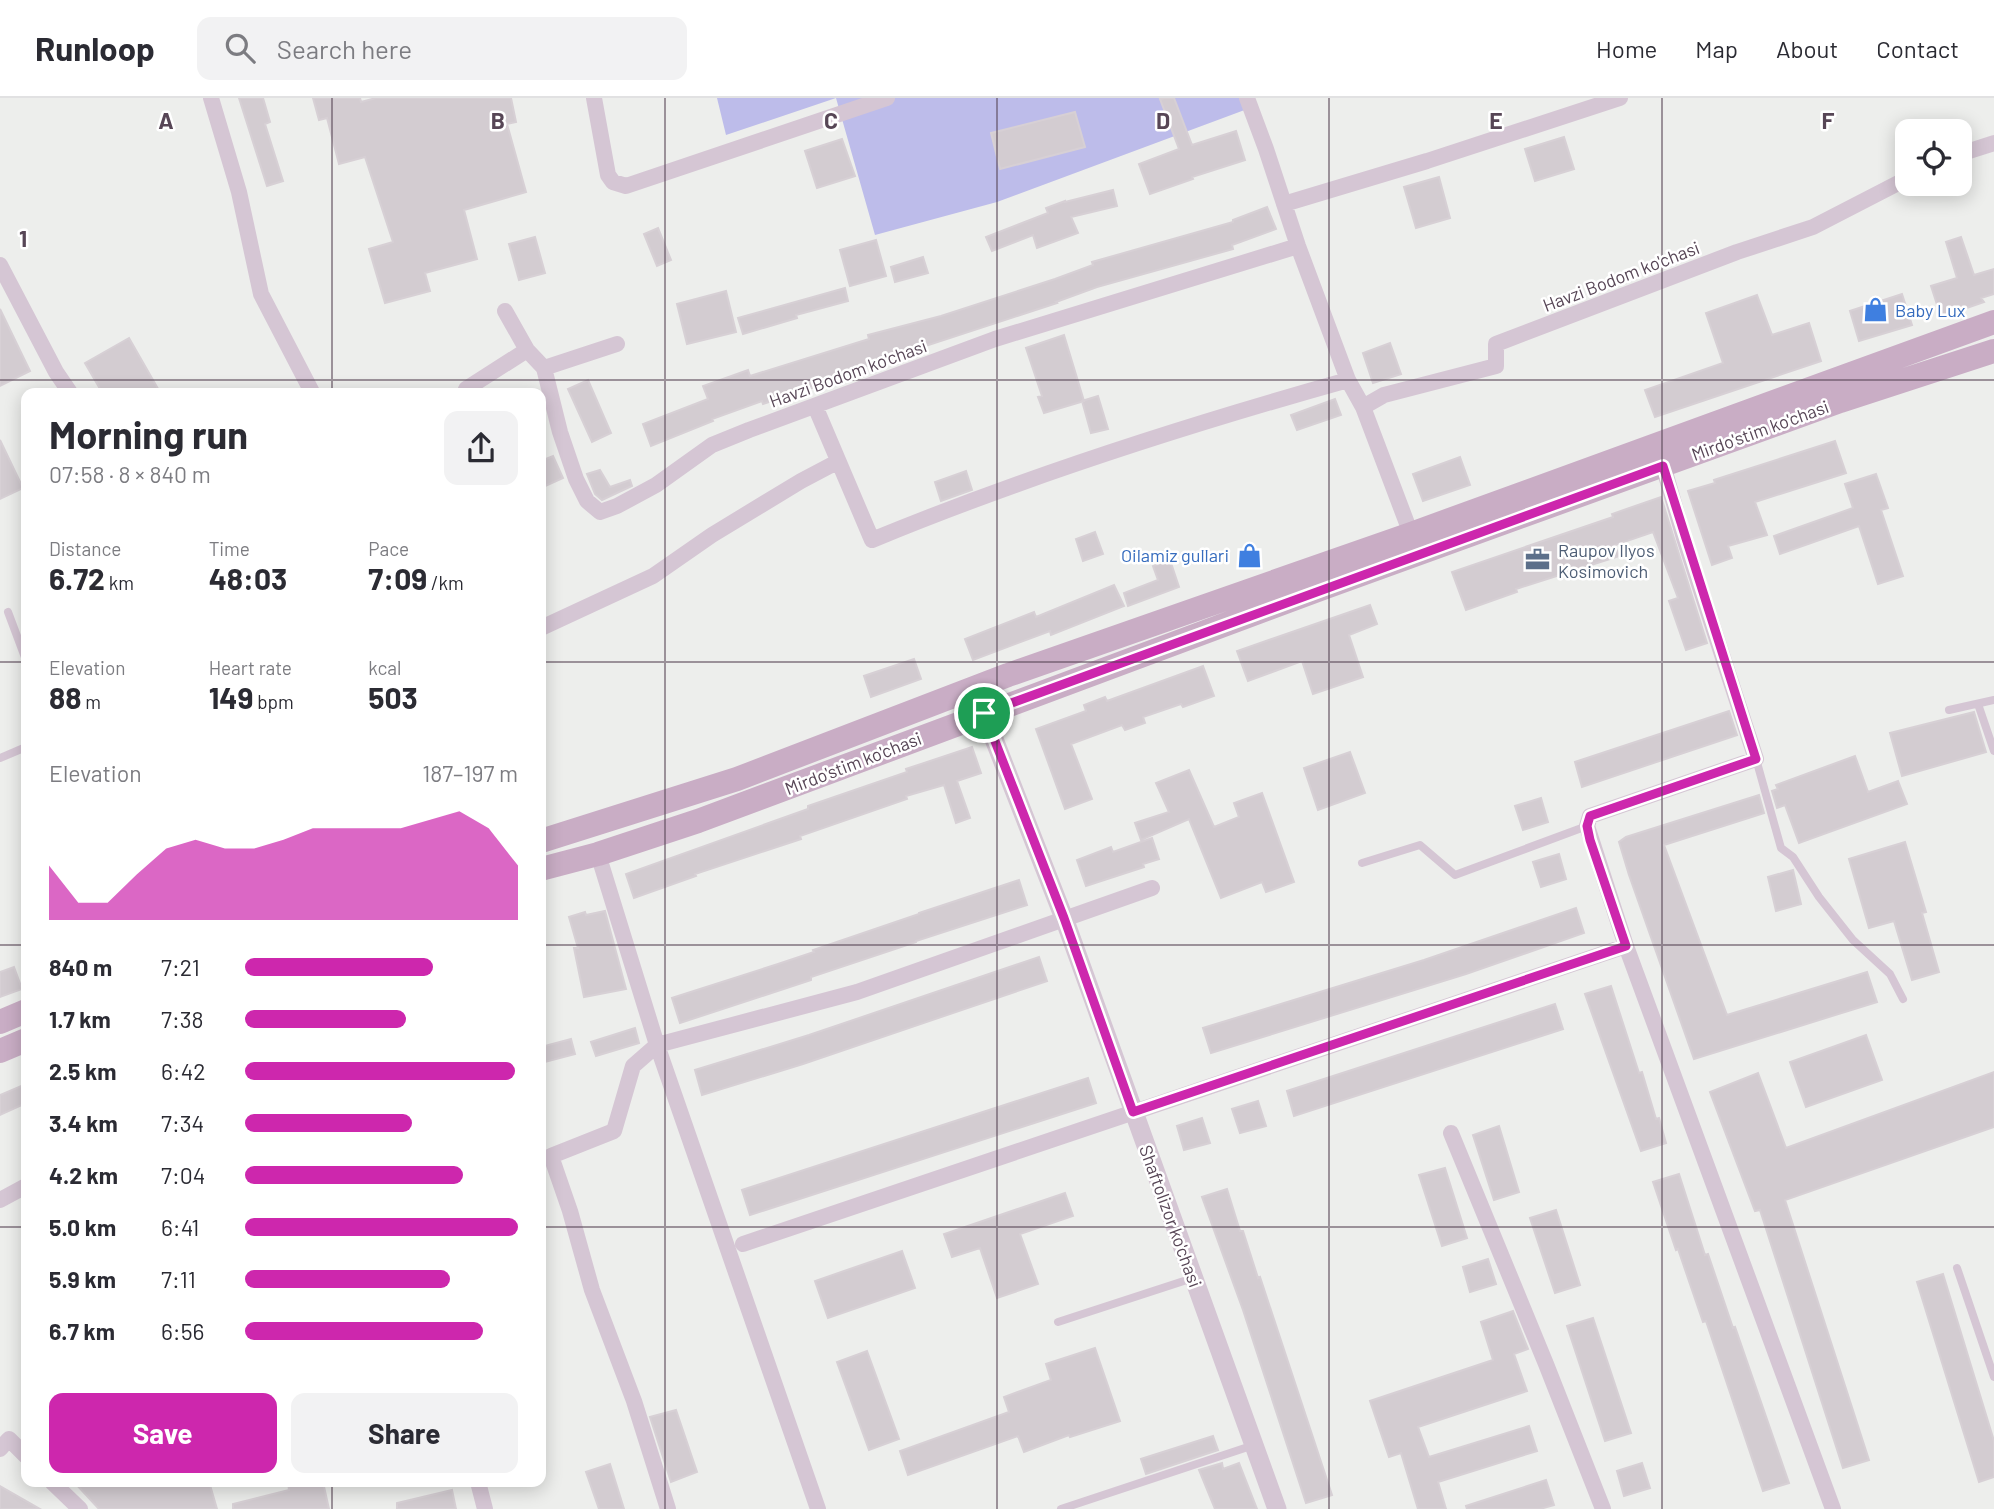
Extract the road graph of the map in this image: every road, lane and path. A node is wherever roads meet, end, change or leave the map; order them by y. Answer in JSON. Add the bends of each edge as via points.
{"nodes":[{"id":1,"x":211,"y":98,"type":"edge"},
{"id":2,"x":594,"y":98,"type":"edge"},
{"id":3,"x":887,"y":98,"type":"edge"},
{"id":4,"x":1247,"y":98,"type":"edge"},
{"id":5,"x":1619,"y":98,"type":"edge"},
{"id":6,"x":1994,"y":143,"type":"edge"},
{"id":7,"x":1972,"y":150,"type":"edge"},
{"id":8,"x":1895,"y":185,"type":"edge"},
{"id":9,"x":1284,"y":204,"type":"junction"},
{"id":10,"x":1298,"y":246,"type":"junction"},
{"id":11,"x":0,"y":265,"type":"edge"},
{"id":12,"x":505,"y":311,"type":"dead end"},
{"id":13,"x":1994,"y":322,"type":"edge"},
{"id":14,"x":617,"y":344,"type":"dead end"},
{"id":15,"x":527,"y":351,"type":"junction"},
{"id":16,"x":1994,"y":351,"type":"edge"},
{"id":17,"x":544,"y":368,"type":"junction"},
{"id":18,"x":1348,"y":380,"type":"junction"},
{"id":19,"x":67,"y":388,"type":"edge"},
{"id":20,"x":310,"y":388,"type":"edge"},
{"id":21,"x":468,"y":388,"type":"edge"},
{"id":22,"x":815,"y":406,"type":"junction"},
{"id":23,"x":1363,"y":407,"type":"junction"},
{"id":24,"x":837,"y":462,"type":"junction"},
{"id":25,"x":1663,"y":466,"type":"junction"},
{"id":26,"x":1411,"y":534,"type":"junction"},
{"id":27,"x":8,"y":611,"type":"dead end"},
{"id":28,"x":546,"y":626,"type":"edge"},
{"id":29,"x":21,"y":646,"type":"edge"},
{"id":30,"x":974,"y":688,"type":"junction"},
{"id":31,"x":1994,"y":700,"type":"edge"},
{"id":32,"x":1978,"y":704,"type":"junction"},
{"id":33,"x":1949,"y":710,"type":"dead end"},
{"id":34,"x":984,"y":713,"type":"junction"},
{"id":35,"x":21,"y":749,"type":"edge"},
{"id":36,"x":1994,"y":751,"type":"edge"},
{"id":37,"x":0,"y":758,"type":"edge"},
{"id":38,"x":1756,"y":759,"type":"junction"},
{"id":39,"x":1587,"y":826,"type":"junction"},
{"id":40,"x":546,"y":839,"type":"edge"},
{"id":41,"x":598,"y":854,"type":"junction"},
{"id":42,"x":1362,"y":863,"type":"dead end"},
{"id":43,"x":546,"y":869,"type":"edge"},
{"id":44,"x":1152,"y":888,"type":"dead end"},
{"id":45,"x":1064,"y":918,"type":"junction"},
{"id":46,"x":1626,"y":946,"type":"junction"},
{"id":47,"x":1903,"y":999,"type":"dead end"},
{"id":48,"x":21,"y":1013,"type":"edge"},
{"id":49,"x":0,"y":1021,"type":"edge"},
{"id":50,"x":21,"y":1042,"type":"edge"},
{"id":51,"x":656,"y":1045,"type":"junction"},
{"id":52,"x":0,"y":1051,"type":"edge"},
{"id":53,"x":1133,"y":1112,"type":"junction"},
{"id":54,"x":1451,"y":1133,"type":"dead end"},
{"id":55,"x":21,"y":1189,"type":"edge"},
{"id":56,"x":0,"y":1200,"type":"edge"},
{"id":57,"x":743,"y":1244,"type":"dead end"},
{"id":58,"x":1957,"y":1268,"type":"dead end"},
{"id":59,"x":1193,"y":1278,"type":"junction"},
{"id":60,"x":1058,"y":1322,"type":"dead end"},
{"id":61,"x":1994,"y":1377,"type":"edge"},
{"id":62,"x":1254,"y":1445,"type":"junction"},
{"id":63,"x":0,"y":1449,"type":"edge"},
{"id":64,"x":21,"y":1452,"type":"edge"},
{"id":65,"x":57,"y":1487,"type":"edge"},
{"id":66,"x":479,"y":1487,"type":"edge"},
{"id":67,"x":80,"y":1509,"type":"edge"},
{"id":68,"x":485,"y":1509,"type":"edge"},
{"id":69,"x":668,"y":1509,"type":"edge"},
{"id":70,"x":817,"y":1509,"type":"edge"},
{"id":71,"x":1061,"y":1509,"type":"edge"},
{"id":72,"x":1277,"y":1509,"type":"edge"},
{"id":73,"x":1603,"y":1509,"type":"edge"},
{"id":74,"x":1833,"y":1509,"type":"edge"}],
"edges":[{"from":1,"to":20,"type":"street","via":[[239,192],[261,294]]},
{"from":2,"to":3,"type":"street","via":[[608,174],[613,182],[626,186]]},
{"from":4,"to":9,"type":"street"},
{"from":5,"to":9,"type":"street"},
{"from":6,"to":7,"type":"street"},
{"from":8,"to":23,"type":"street","name":"Havzi Bodom ko'chasi","via":[[1813,227],[1496,344],[1496,366],[1384,395]]},
{"from":9,"to":10,"type":"street"},
{"from":10,"to":18,"type":"street"},
{"from":10,"to":22,"type":"street","name":"Havzi Bodom ko'chasi","via":[[996,339]]},
{"from":11,"to":19,"type":"street"},
{"from":12,"to":15,"type":"street"},
{"from":13,"to":26,"type":"main road","name":"Mirdo'stim ko'chasi"},
{"from":14,"to":17,"type":"street"},
{"from":15,"to":17,"type":"street"},
{"from":15,"to":21,"type":"street"},
{"from":16,"to":25,"type":"main road","name":"Mirdo'stim ko'chasi"},
{"from":17,"to":22,"type":"street","name":"Havzi Bodom ko'chasi","via":[[576,479],[587,501],[600,512],[656,485],[712,444]]},
{"from":18,"to":23,"type":"street"},
{"from":18,"to":24,"type":"street","via":[[1207,419],[957,505],[872,540]]},
{"from":22,"to":24,"type":"street"},
{"from":23,"to":26,"type":"street"},
{"from":24,"to":28,"type":"street","via":[[712,535],[653,576]]},
{"from":25,"to":34,"type":"main road","name":"Mirdo'stim ko'chasi"},
{"from":25,"to":38,"type":"street"},
{"from":26,"to":30,"type":"main road","name":"Mirdo'stim ko'chasi"},
{"from":27,"to":29,"type":"lane"},
{"from":30,"to":34,"type":"street","name":"Shaftolizor ko'chasi"},
{"from":30,"to":40,"type":"main road","name":"Mirdo'stim ko'chasi","via":[[737,779]]},
{"from":31,"to":32,"type":"lane"},
{"from":32,"to":33,"type":"lane"},
{"from":32,"to":36,"type":"lane"},
{"from":34,"to":41,"type":"main road","name":"Mirdo'stim ko'chasi"},
{"from":34,"to":45,"type":"street","name":"Shaftolizor ko'chasi"},
{"from":35,"to":37,"type":"lane"},
{"from":38,"to":39,"type":"street","via":[[1590,816]]},
{"from":38,"to":47,"type":"lane","via":[[1781,848],[1793,857],[1853,940],[1890,974]]},
{"from":39,"to":42,"type":"lane","via":[[1455,874],[1420,845]]},
{"from":39,"to":46,"type":"street"},
{"from":41,"to":43,"type":"main road","name":"Mirdo'stim ko'chasi"},
{"from":41,"to":51,"type":"street"},
{"from":44,"to":45,"type":"street"},
{"from":45,"to":51,"type":"street","via":[[857,992]]},
{"from":45,"to":53,"type":"street","name":"Shaftolizor ko'chasi"},
{"from":46,"to":53,"type":"street"},
{"from":46,"to":74,"type":"street"},
{"from":48,"to":49,"type":"main road"},
{"from":50,"to":52,"type":"main road"},
{"from":51,"to":69,"type":"street","via":[[633,1066],[614,1131],[551,1156]]},
{"from":51,"to":70,"type":"street"},
{"from":53,"to":57,"type":"street"},
{"from":53,"to":59,"type":"street","name":"Shaftolizor ko'chasi"},
{"from":54,"to":73,"type":"street"},
{"from":55,"to":56,"type":"street"},
{"from":58,"to":61,"type":"lane"},
{"from":59,"to":60,"type":"lane"},
{"from":59,"to":62,"type":"street","name":"Shaftolizor ko'chasi"},
{"from":62,"to":71,"type":"lane"},
{"from":62,"to":72,"type":"street","name":"Shaftolizor ko'chasi"},
{"from":63,"to":64,"type":"street","via":[[9,1440]]},
{"from":65,"to":67,"type":"street"},
{"from":66,"to":68,"type":"street"}]}
